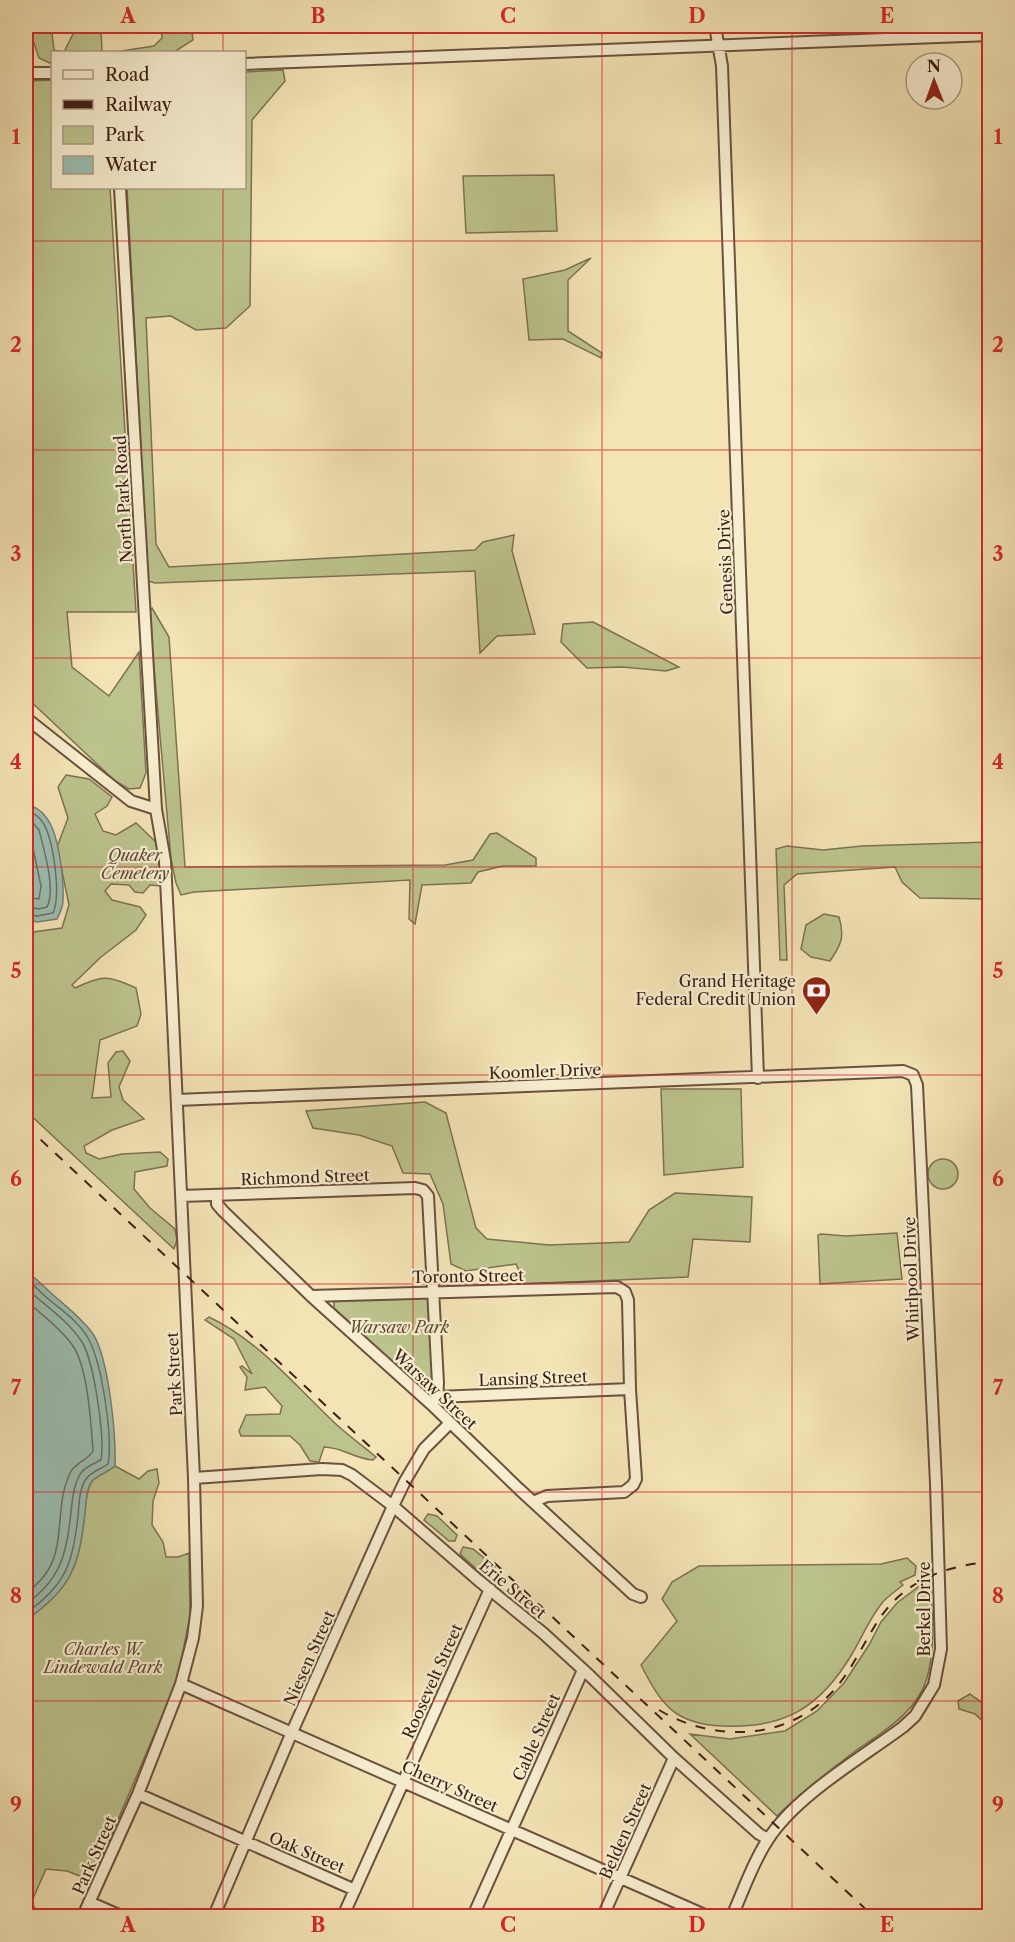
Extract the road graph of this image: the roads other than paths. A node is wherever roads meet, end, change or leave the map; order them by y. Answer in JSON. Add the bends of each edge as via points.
{"nodes":[{"id":1,"x":715,"y":26,"type":"edge"},
{"id":2,"x":990,"y":36,"type":"edge"},
{"id":3,"x":718,"y":47,"type":"junction"},
{"id":4,"x":246,"y":64,"type":"edge"},
{"id":5,"x":26,"y":73,"type":"edge"},
{"id":6,"x":51,"y":73,"type":"edge"},
{"id":7,"x":120,"y":189,"type":"edge"},
{"id":8,"x":26,"y":718,"type":"edge"},
{"id":9,"x":156,"y":809,"type":"junction"},
{"id":10,"x":913,"y":1075,"type":"joint"},
{"id":11,"x":758,"y":1078,"type":"junction"},
{"id":12,"x":177,"y":1100,"type":"junction"},
{"id":13,"x":181,"y":1196,"type":"junction"},
{"id":14,"x":217,"y":1196,"type":"junction"},
{"id":15,"x":432,"y":1292,"type":"junction"},
{"id":16,"x":311,"y":1296,"type":"junction"},
{"id":17,"x":630,"y":1389,"type":"junction"},
{"id":18,"x":434,"y":1400,"type":"junction"},
{"id":19,"x":450,"y":1423,"type":"junction"},
{"id":20,"x":194,"y":1478,"type":"junction"},
{"id":21,"x":936,"y":1483,"type":"joint"},
{"id":22,"x":533,"y":1502,"type":"junction"},
{"id":23,"x":393,"y":1506,"type":"junction"},
{"id":24,"x":490,"y":1589,"type":"junction"},
{"id":25,"x":641,"y":1597,"type":"dead end"},
{"id":26,"x":583,"y":1670,"type":"junction"},
{"id":27,"x":181,"y":1684,"type":"junction"},
{"id":28,"x":292,"y":1732,"type":"junction"},
{"id":29,"x":674,"y":1758,"type":"junction"},
{"id":30,"x":403,"y":1782,"type":"junction"},
{"id":31,"x":138,"y":1794,"type":"junction"},
{"id":32,"x":511,"y":1830,"type":"junction"},
{"id":33,"x":768,"y":1839,"type":"junction"},
{"id":34,"x":247,"y":1843,"type":"junction"},
{"id":35,"x":621,"y":1877,"type":"junction"},
{"id":36,"x":355,"y":1890,"type":"junction"},
{"id":37,"x":89,"y":1902,"type":"junction"},
{"id":38,"x":83,"y":1917,"type":"edge"},
{"id":39,"x":121,"y":1917,"type":"edge"},
{"id":40,"x":214,"y":1917,"type":"edge"},
{"id":41,"x":343,"y":1917,"type":"edge"},
{"id":42,"x":473,"y":1917,"type":"edge"},
{"id":43,"x":603,"y":1917,"type":"edge"},
{"id":44,"x":707,"y":1917,"type":"edge"},
{"id":45,"x":732,"y":1917,"type":"edge"}],
"edges":[{"from":1,"to":3,"type":"street","name":"Genesis Drive"},
{"from":2,"to":3,"type":"street"},
{"from":3,"to":4,"type":"street"},
{"from":3,"to":11,"type":"street","name":"Genesis Drive","via":[[723,76]]},
{"from":5,"to":6,"type":"street"},
{"from":7,"to":9,"type":"street","name":"North Park Road"},
{"from":8,"to":9,"type":"street","via":[[131,801]]},
{"from":9,"to":12,"type":"street","name":"Park Street","via":[[165,861]]},
{"from":10,"to":11,"type":"street","name":"Koomler Drive","via":[[903,1071]]},
{"from":10,"to":21,"type":"street","name":"Whirlpool Drive","via":[[917,1085]]},
{"from":11,"to":12,"type":"street","name":"Koomler Drive"},
{"from":12,"to":13,"type":"street","name":"Park Street"},
{"from":13,"to":14,"type":"street","name":"Richmond Street"},
{"from":13,"to":20,"type":"street","name":"Park Street"},
{"from":14,"to":15,"type":"street","name":"Richmond Street","via":[[423,1190],[428,1196]]},
{"from":14,"to":16,"type":"street","name":"Warsaw Street","via":[[223,1211]]},
{"from":15,"to":16,"type":"street","name":"Toronto Street"},
{"from":15,"to":17,"type":"street","name":"Toronto Street","via":[[617,1287],[628,1300]]},
{"from":15,"to":18,"type":"street","via":[[438,1383]]},
{"from":16,"to":18,"type":"street","name":"Warsaw Street"},
{"from":17,"to":18,"type":"street","name":"Lansing Street"},
{"from":17,"to":22,"type":"street","via":[[636,1474],[633,1485],[624,1492],[547,1496]]},
{"from":18,"to":19,"type":"street","name":"Warsaw Street"},
{"from":19,"to":22,"type":"street","name":"Warsaw Street"},
{"from":19,"to":23,"type":"street","name":"Niesen Street","via":[[424,1449]]},
{"from":20,"to":23,"type":"street","name":"Erie Street","via":[[322,1468],[342,1470]]},
{"from":20,"to":27,"type":"street","name":"Park Street","via":[[197,1605]]},
{"from":21,"to":33,"type":"street","name":"Berkel Drive","via":[[941,1638],[934,1685],[915,1716],[801,1801]]},
{"from":22,"to":25,"type":"street","name":"Warsaw Street","via":[[633,1594]]},
{"from":23,"to":24,"type":"street","name":"Erie Street"},
{"from":23,"to":28,"type":"street","name":"Niesen Street"},
{"from":24,"to":26,"type":"street","name":"Erie Street"},
{"from":24,"to":30,"type":"street","name":"Roosevelt Street"},
{"from":26,"to":29,"type":"street","name":"Erie Street"},
{"from":26,"to":32,"type":"street","name":"Cable Street"},
{"from":27,"to":28,"type":"street","name":"Cherry Street"},
{"from":27,"to":31,"type":"street","name":"Park Street"},
{"from":28,"to":30,"type":"street","name":"Cherry Street"},
{"from":28,"to":34,"type":"street","name":"Niesen Street"},
{"from":29,"to":33,"type":"street","name":"Erie Street"},
{"from":29,"to":35,"type":"street","name":"Belden Street"},
{"from":30,"to":32,"type":"street","name":"Cherry Street"},
{"from":30,"to":36,"type":"street","name":"Roosevelt Street"},
{"from":31,"to":34,"type":"street","name":"Oak Street"},
{"from":31,"to":37,"type":"street","name":"Park Street"},
{"from":32,"to":35,"type":"street","name":"Cherry Street"},
{"from":32,"to":42,"type":"street","name":"Cable Street"},
{"from":33,"to":45,"type":"street","name":"Berkel Drive"},
{"from":34,"to":36,"type":"street","name":"Oak Street"},
{"from":34,"to":40,"type":"street","name":"Niesen Street"},
{"from":35,"to":43,"type":"street","name":"Belden Street"},
{"from":35,"to":44,"type":"street","name":"Cherry Street"},
{"from":36,"to":41,"type":"street","name":"Roosevelt Street"},
{"from":37,"to":38,"type":"street","name":"Park Street"},
{"from":37,"to":39,"type":"street"}]}
